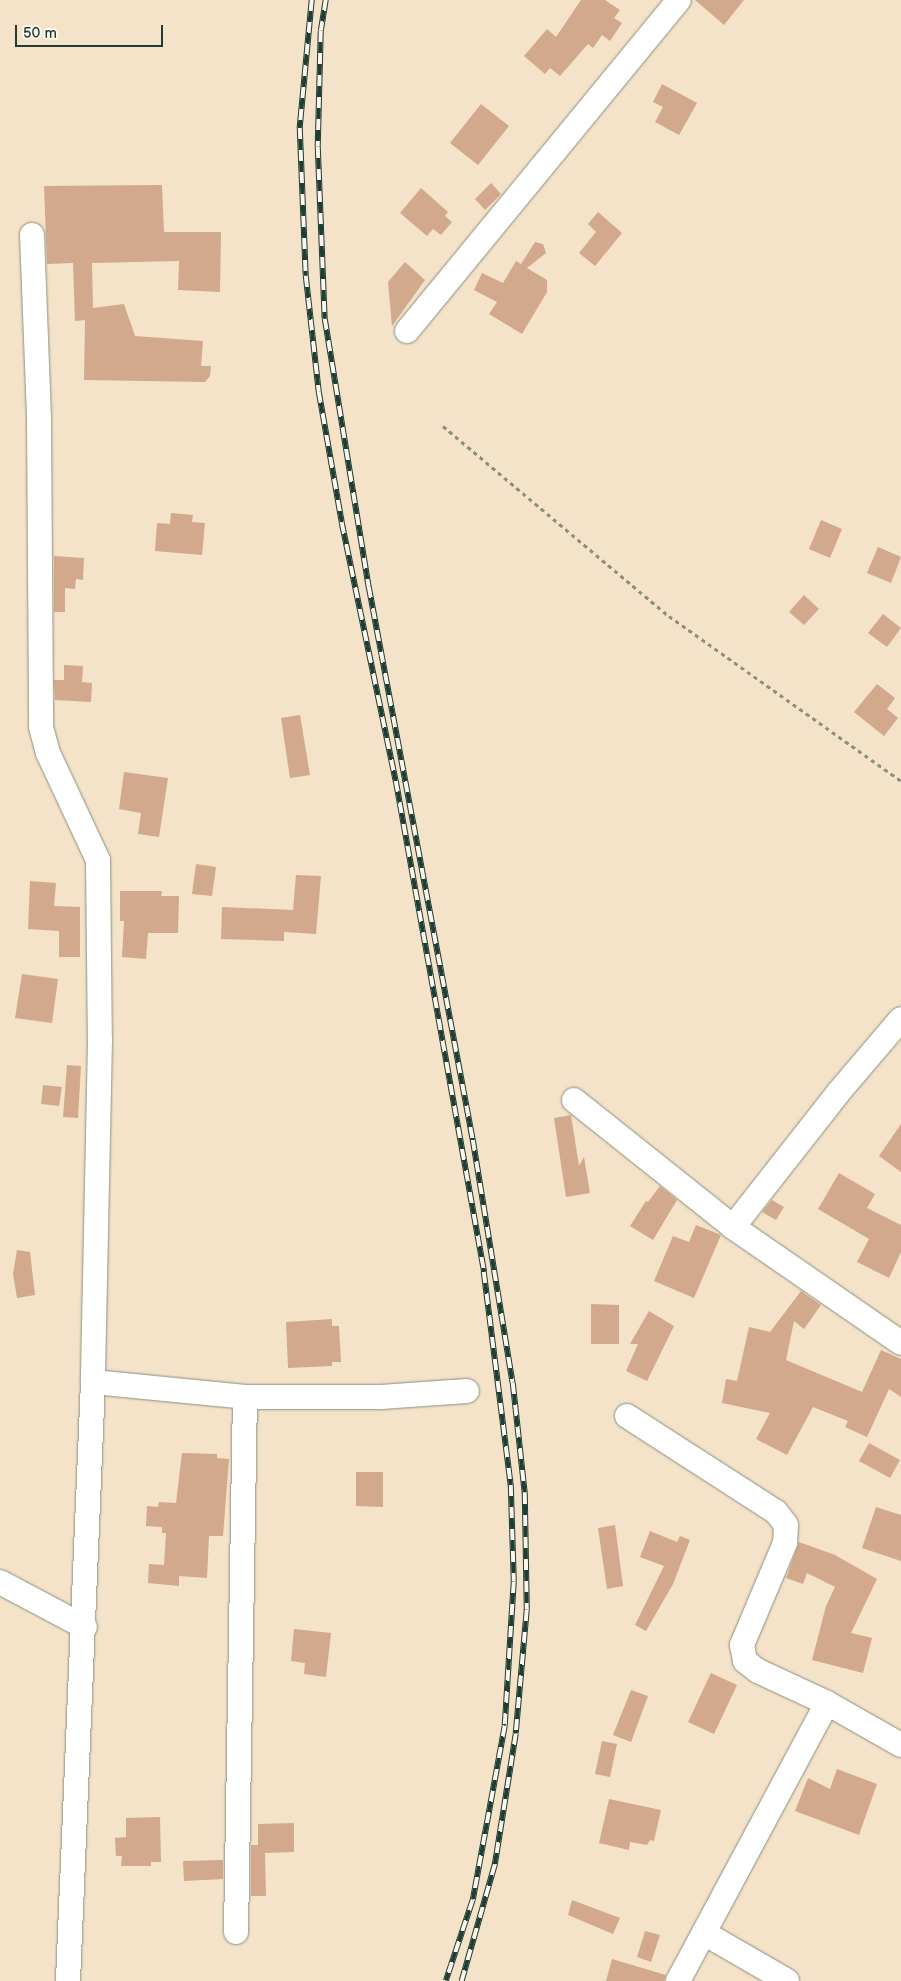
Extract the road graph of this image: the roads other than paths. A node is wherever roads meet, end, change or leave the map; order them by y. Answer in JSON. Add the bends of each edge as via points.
{"nodes":[{"id":1,"x":679,"y":0,"type":"edge"},
{"id":2,"x":32,"y":235,"type":"dead end"},
{"id":3,"x":407,"y":331,"type":"dead end"},
{"id":4,"x":901,"y":1019,"type":"edge"},
{"id":5,"x":574,"y":1100,"type":"dead end"},
{"id":6,"x":733,"y":1227,"type":"junction"},
{"id":7,"x":900,"y":1341,"type":"edge"},
{"id":8,"x":93,"y":1382,"type":"junction"},
{"id":9,"x":468,"y":1391,"type":"dead end"},
{"id":10,"x":245,"y":1397,"type":"junction"},
{"id":11,"x":627,"y":1416,"type":"dead end"},
{"id":12,"x":0,"y":1582,"type":"edge"},
{"id":13,"x":85,"y":1627,"type":"junction"},
{"id":14,"x":827,"y":1703,"type":"junction"},
{"id":15,"x":901,"y":1745,"type":"edge"},
{"id":16,"x":236,"y":1932,"type":"dead end"},
{"id":17,"x":704,"y":1933,"type":"junction"},
{"id":18,"x":68,"y":1981,"type":"edge"},
{"id":19,"x":678,"y":1981,"type":"edge"},
{"id":20,"x":787,"y":1981,"type":"edge"}],
"edges":[{"from":1,"to":3,"type":"street"},
{"from":2,"to":8,"type":"street","via":[[39,421],[40,727],[48,753],[98,860],[100,1040]]},
{"from":4,"to":6,"type":"street","via":[[838,1093]]},
{"from":5,"to":6,"type":"street"},
{"from":6,"to":7,"type":"street"},
{"from":8,"to":10,"type":"street"},
{"from":8,"to":13,"type":"street"},
{"from":9,"to":10,"type":"street","via":[[381,1397]]},
{"from":10,"to":16,"type":"street"},
{"from":11,"to":14,"type":"street","via":[[776,1512],[786,1525],[785,1543],[742,1645],[745,1660],[758,1671]]},
{"from":12,"to":13,"type":"street"},
{"from":13,"to":18,"type":"street"},
{"from":14,"to":15,"type":"street"},
{"from":14,"to":17,"type":"street"},
{"from":17,"to":19,"type":"street"},
{"from":17,"to":20,"type":"street"}]}
